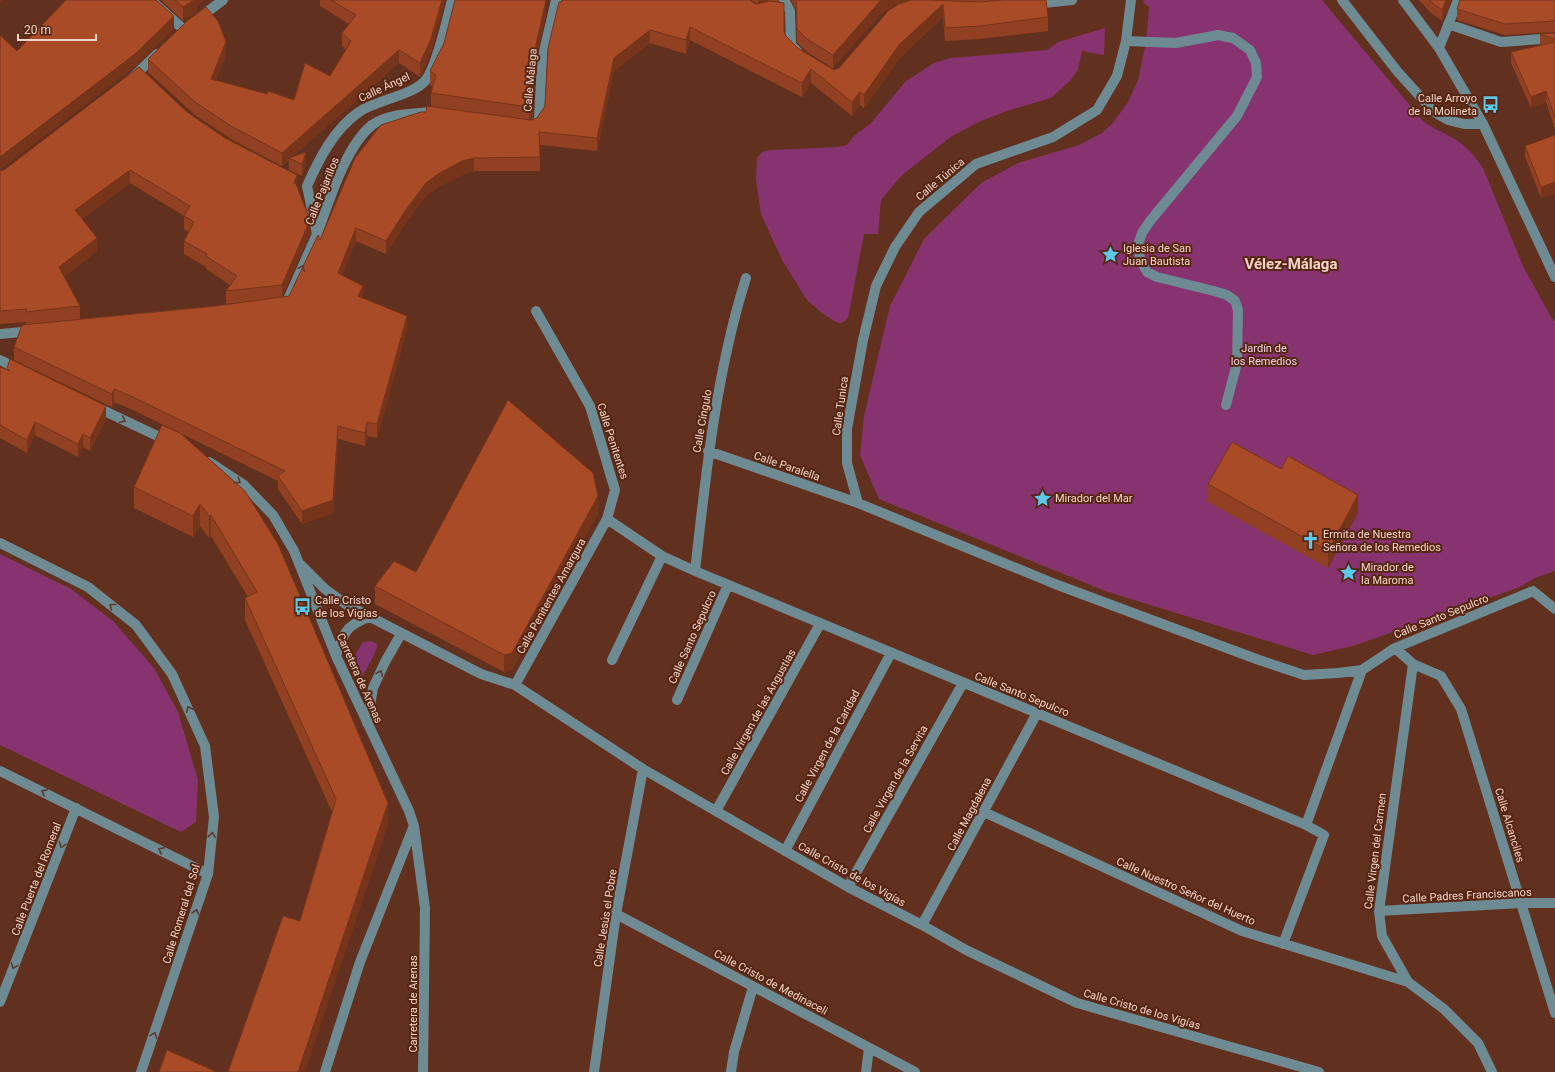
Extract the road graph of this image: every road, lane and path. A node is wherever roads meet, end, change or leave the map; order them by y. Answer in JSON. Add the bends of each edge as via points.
{"nodes":[{"id":1,"x":150,"y":0,"type":"edge"},
{"id":2,"x":223,"y":0,"type":"edge"},
{"id":3,"x":452,"y":0,"type":"edge"},
{"id":4,"x":556,"y":0,"type":"edge"},
{"id":5,"x":784,"y":0,"type":"edge"},
{"id":6,"x":1072,"y":0,"type":"edge"},
{"id":7,"x":1131,"y":0,"type":"edge"},
{"id":8,"x":1342,"y":0,"type":"edge"},
{"id":9,"x":1403,"y":0,"type":"edge"},
{"id":10,"x":1458,"y":0,"type":"edge"},
{"id":11,"x":1028,"y":3,"type":"edge"},
{"id":12,"x":777,"y":9,"type":"edge"},
{"id":13,"x":790,"y":11,"type":"junction"},
{"id":14,"x":1448,"y":24,"type":"junction"},
{"id":15,"x":1555,"y":38,"type":"edge"},
{"id":16,"x":1126,"y":41,"type":"junction"},
{"id":17,"x":167,"y":45,"type":"edge"},
{"id":18,"x":1439,"y":48,"type":"junction"},
{"id":19,"x":803,"y":57,"type":"edge"},
{"id":20,"x":121,"y":86,"type":"edge"},
{"id":21,"x":437,"y":113,"type":"edge"},
{"id":22,"x":1483,"y":124,"type":"junction"},
{"id":23,"x":525,"y":126,"type":"edge"},
{"id":24,"x":304,"y":184,"type":"joint"},
{"id":25,"x":317,"y":234,"type":"junction"},
{"id":26,"x":1555,"y":277,"type":"edge"},
{"id":27,"x":746,"y":278,"type":"dead end"},
{"id":28,"x":271,"y":306,"type":"edge"},
{"id":29,"x":536,"y":311,"type":"dead end"},
{"id":30,"x":40,"y":330,"type":"edge"},
{"id":31,"x":0,"y":334,"type":"edge"},
{"id":32,"x":859,"y":359,"type":"joint"},
{"id":33,"x":0,"y":360,"type":"edge"},
{"id":34,"x":29,"y":374,"type":"edge"},
{"id":35,"x":86,"y":402,"type":"edge"},
{"id":36,"x":1226,"y":405,"type":"dead end"},
{"id":37,"x":177,"y":446,"type":"edge"},
{"id":38,"x":708,"y":451,"type":"junction"},
{"id":39,"x":203,"y":459,"type":"edge"},
{"id":40,"x":858,"y":503,"type":"junction"},
{"id":41,"x":608,"y":519,"type":"junction"},
{"id":42,"x":0,"y":543,"type":"edge"},
{"id":43,"x":662,"y":556,"type":"junction"},
{"id":44,"x":301,"y":565,"type":"junction"},
{"id":45,"x":695,"y":571,"type":"junction"},
{"id":46,"x":728,"y":585,"type":"junction"},
{"id":47,"x":1555,"y":609,"type":"edge"},
{"id":48,"x":369,"y":617,"type":"junction"},
{"id":49,"x":820,"y":624,"type":"junction"},
{"id":50,"x":401,"y":634,"type":"junction"},
{"id":51,"x":1395,"y":648,"type":"junction"},
{"id":52,"x":891,"y":654,"type":"junction"},
{"id":53,"x":336,"y":656,"type":"junction"},
{"id":54,"x":612,"y":660,"type":"dead end"},
{"id":55,"x":1413,"y":664,"type":"junction"},
{"id":56,"x":1362,"y":670,"type":"junction"},
{"id":57,"x":962,"y":682,"type":"junction"},
{"id":58,"x":515,"y":685,"type":"junction"},
{"id":59,"x":677,"y":700,"type":"dead end"},
{"id":60,"x":1037,"y":713,"type":"junction"},
{"id":61,"x":367,"y":724,"type":"junction"},
{"id":62,"x":643,"y":769,"type":"junction"},
{"id":63,"x":0,"y":770,"type":"edge"},
{"id":64,"x":76,"y":808,"type":"junction"},
{"id":65,"x":716,"y":811,"type":"junction"},
{"id":66,"x":984,"y":812,"type":"junction"},
{"id":67,"x":1306,"y":824,"type":"junction"},
{"id":68,"x":414,"y":826,"type":"junction"},
{"id":69,"x":785,"y":851,"type":"junction"},
{"id":70,"x":208,"y":874,"type":"junction"},
{"id":71,"x":848,"y":887,"type":"junction"},
{"id":72,"x":1521,"y":903,"type":"junction"},
{"id":73,"x":1555,"y":903,"type":"edge"},
{"id":74,"x":1379,"y":911,"type":"junction"},
{"id":75,"x":616,"y":914,"type":"junction"},
{"id":76,"x":922,"y":925,"type":"junction"},
{"id":77,"x":1283,"y":944,"type":"junction"},
{"id":78,"x":1408,"y":982,"type":"junction"},
{"id":79,"x":753,"y":986,"type":"junction"},
{"id":80,"x":0,"y":1002,"type":"edge"},
{"id":81,"x":1555,"y":1013,"type":"edge"},
{"id":82,"x":869,"y":1048,"type":"junction"},
{"id":83,"x":141,"y":1072,"type":"edge"},
{"id":84,"x":325,"y":1072,"type":"edge"},
{"id":85,"x":423,"y":1072,"type":"edge"},
{"id":86,"x":594,"y":1072,"type":"edge"},
{"id":87,"x":731,"y":1072,"type":"edge"},
{"id":88,"x":866,"y":1072,"type":"edge"},
{"id":89,"x":915,"y":1072,"type":"edge"},
{"id":90,"x":1319,"y":1072,"type":"edge"},
{"id":91,"x":1492,"y":1072,"type":"edge"}],
"edges":[{"from":1,"to":2,"type":"street","via":[[180,32]]},
{"from":3,"to":24,"type":"street","name":"Calle Ángel","via":[[436,58],[425,81],[409,91],[359,112],[334,137]]},
{"from":4,"to":23,"type":"street","name":"Calle Málaga","via":[[542,60],[539,119],[532,127]]},
{"from":5,"to":13,"type":"street"},
{"from":6,"to":11,"type":"street"},
{"from":7,"to":16,"type":"street","name":"Calle Túnica"},
{"from":8,"to":22,"type":"street","via":[[1397,71],[1434,112],[1448,120],[1464,124]]},
{"from":9,"to":18,"type":"street"},
{"from":10,"to":14,"type":"street"},
{"from":12,"to":13,"type":"street"},
{"from":13,"to":19,"type":"street","via":[[791,45]]},
{"from":14,"to":15,"type":"street","via":[[1501,42]]},
{"from":14,"to":18,"type":"street"},
{"from":16,"to":32,"type":"street","name":"Calle Túnica","via":[[1117,76],[1097,110],[1053,137],[976,164],[919,212],[895,247],[876,286]]},
{"from":16,"to":36,"type":"street","via":[[1176,42],[1218,35],[1233,38],[1250,50],[1256,63],[1257,77],[1237,116],[1150,221],[1138,245],[1140,259],[1147,272],[1157,277],[1227,295],[1235,301],[1238,310],[1237,363]]},
{"from":17,"to":20,"type":"street","via":[[142,75]]},
{"from":18,"to":22,"type":"street"},
{"from":21,"to":25,"type":"street","name":"Calle Pajarillos","via":[[398,115],[373,125],[358,140],[340,174]]},
{"from":22,"to":26,"type":"street"},
{"from":24,"to":25,"type":"street","name":"Calle Pajarillos"},
{"from":28,"to":25,"type":"street","name":"Calle Pajarillos","one_way":true,"via":[[286,304]]},
{"from":27,"to":38,"type":"street","name":"Calle Cíngulo","via":[[734,316]]},
{"from":29,"to":41,"type":"street","name":"Calle Penitentes","via":[[590,406],[615,490]]},
{"from":30,"to":31,"type":"street"},
{"from":32,"to":40,"type":"street","name":"Calle Tunica","via":[[847,429],[847,463]]},
{"from":33,"to":34,"type":"street"},
{"from":35,"to":37,"type":"street","one_way":true},
{"from":38,"to":40,"type":"street","name":"Calle Paralella"},
{"from":38,"to":45,"type":"street","name":"Calle Cíngulo"},
{"from":39,"to":44,"type":"street","name":"Carretera de Arenas","one_way":true,"via":[[244,485],[273,515]]},
{"from":40,"to":56,"type":"street","name":"Calle Santo Sepulcro","via":[[1055,584],[1304,675]]},
{"from":41,"to":43,"type":"street","name":"Calle Santo Sepulcro"},
{"from":41,"to":58,"type":"street","name":"Calle Penitentes Amargura"},
{"from":70,"to":42,"type":"street","name":"Calle Romeral del Sol","one_way":true,"via":[[214,817],[205,746],[172,674],[136,625],[88,587]]},
{"from":43,"to":45,"type":"street","name":"Calle Santo Sepulcro"},
{"from":43,"to":54,"type":"street"},
{"from":44,"to":48,"type":"street","name":"Calle Cristo de los Vigías","via":[[325,589]]},
{"from":44,"to":53,"type":"street","name":"Carretera de Arenas"},
{"from":45,"to":46,"type":"street","name":"Calle Santo Sepulcro"},
{"from":46,"to":49,"type":"street","name":"Calle Santo Sepulcro"},
{"from":46,"to":59,"type":"street","name":"Calle Santo Sepulcro"},
{"from":47,"to":51,"type":"street","name":"Calle Santo Sepulcro","via":[[1534,591]]},
{"from":48,"to":50,"type":"street","name":"Calle Cristo de los Vigías"},
{"from":48,"to":53,"type":"street","via":[[355,622],[342,636]]},
{"from":49,"to":52,"type":"street","name":"Calle Santo Sepulcro"},
{"from":49,"to":65,"type":"street","name":"Calle Virgen de las Angustias"},
{"from":50,"to":58,"type":"street","name":"Calle Cristo de los Vigías","via":[[481,674]]},
{"from":61,"to":50,"type":"street","one_way":true,"via":[[373,688]]},
{"from":51,"to":55,"type":"street"},
{"from":51,"to":56,"type":"street","name":"Calle Santo Sepulcro"},
{"from":52,"to":57,"type":"street","name":"Calle Santo Sepulcro"},
{"from":52,"to":69,"type":"street","name":"Calle Virgen de la Caridad"},
{"from":53,"to":61,"type":"street","name":"Carretera de Arenas"},
{"from":55,"to":72,"type":"street","name":"Calle Alcanciles","via":[[1440,676],[1461,709]]},
{"from":55,"to":74,"type":"street","name":"Calle Virgen del Carmen"},
{"from":56,"to":67,"type":"street"},
{"from":57,"to":60,"type":"street","name":"Calle Santo Sepulcro"},
{"from":57,"to":71,"type":"street","name":"Calle Virgen de la Servita"},
{"from":58,"to":62,"type":"street","name":"Calle Cristo de los Vigías"},
{"from":60,"to":66,"type":"street","name":"Calle Magdalena"},
{"from":60,"to":67,"type":"street","name":"Calle Santo Sepulcro"},
{"from":61,"to":68,"type":"street","name":"Carretera de Arenas"},
{"from":62,"to":65,"type":"street","name":"Calle Cristo de los Vigías"},
{"from":62,"to":75,"type":"street","name":"Calle Jesús el Pobre"},
{"from":64,"to":63,"type":"street","one_way":true},
{"from":70,"to":64,"type":"street","one_way":true},
{"from":64,"to":80,"type":"street","name":"Calle Puerta del Romeral","one_way":true},
{"from":65,"to":69,"type":"street","name":"Calle Cristo de los Vigías"},
{"from":66,"to":76,"type":"street","name":"Calle Magdalena"},
{"from":66,"to":77,"type":"street","name":"Calle Nuestro Señor del Huerto","via":[[1242,931]]},
{"from":67,"to":77,"type":"street","name":"Calle Santo Sepulcro","via":[[1324,835]]},
{"from":68,"to":84,"type":"street","via":[[360,962]]},
{"from":68,"to":85,"type":"street","name":"Carretera de Arenas","via":[[424,908]]},
{"from":69,"to":71,"type":"street","name":"Calle Cristo de los Vigías"},
{"from":83,"to":70,"type":"street","name":"Calle Romeral del Sol","one_way":true},
{"from":71,"to":76,"type":"street","name":"Calle Cristo de los Vigías"},
{"from":72,"to":73,"type":"street","name":"Calle Padres Franciscanos"},
{"from":72,"to":74,"type":"street","name":"Calle Padres Franciscanos"},
{"from":72,"to":81,"type":"street","name":"Calle Alcanciles"},
{"from":74,"to":78,"type":"street","name":"Calle Virgen del Carmen","via":[[1382,936]]},
{"from":75,"to":79,"type":"street","name":"Calle Cristo de Medinaceli"},
{"from":75,"to":86,"type":"street","name":"Calle Jesús el Pobre"},
{"from":76,"to":90,"type":"street","name":"Calle Cristo de los Vigías","via":[[966,950],[1077,1003]]},
{"from":77,"to":78,"type":"street","name":"Calle Nuestro Señor del Huerto"},
{"from":78,"to":91,"type":"street","name":"Calle Virgen del Carmen","via":[[1444,1009],[1478,1043]]},
{"from":79,"to":82,"type":"street","name":"Calle Cristo de Medinaceli"},
{"from":79,"to":87,"type":"street","via":[[734,1052]]},
{"from":82,"to":88,"type":"street"},
{"from":82,"to":89,"type":"street","name":"Calle Cristo de Medinaceli"}]}
